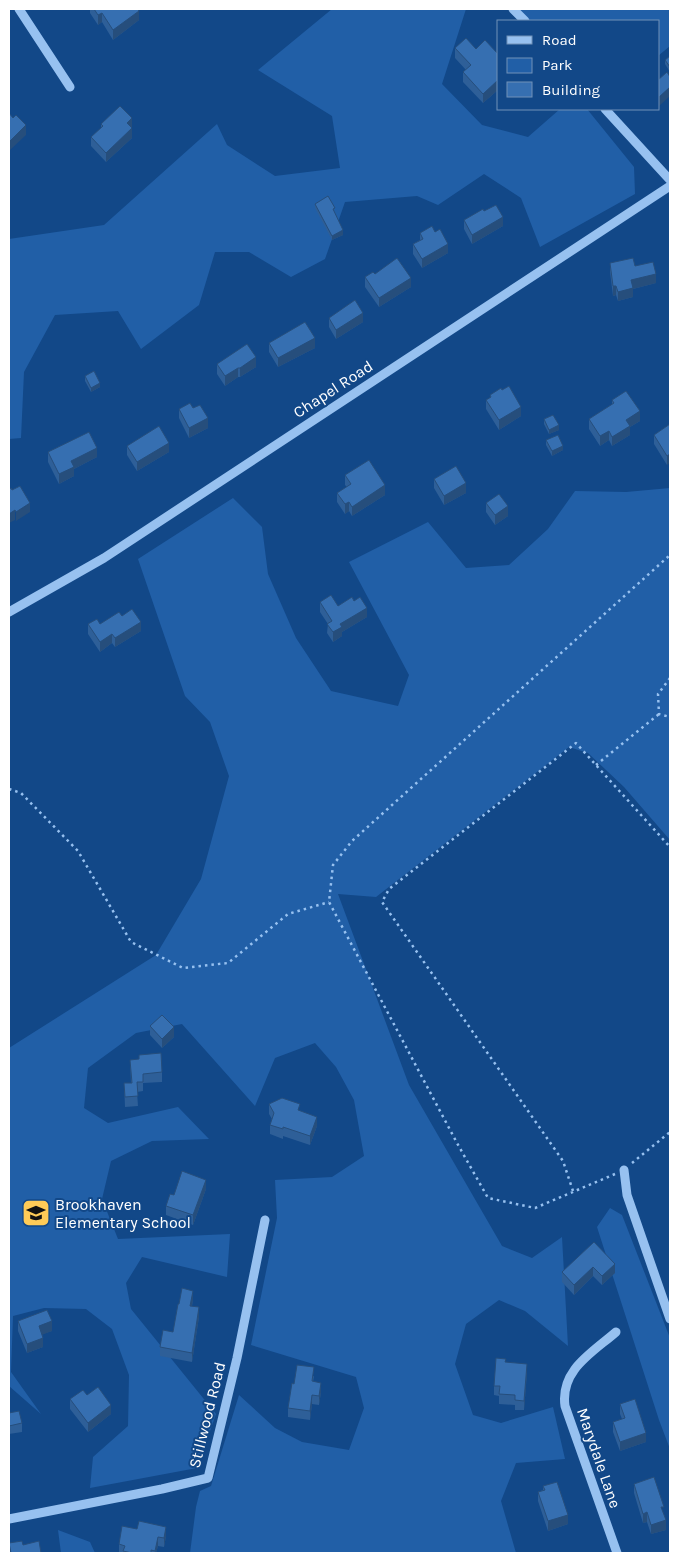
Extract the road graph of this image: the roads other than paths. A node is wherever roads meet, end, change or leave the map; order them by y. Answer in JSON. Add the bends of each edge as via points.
{"nodes":[{"id":1,"x":19,"y":9,"type":"edge"},
{"id":2,"x":513,"y":9,"type":"edge"},
{"id":3,"x":523,"y":20,"type":"edge"},
{"id":4,"x":70,"y":87,"type":"dead end"},
{"id":5,"x":606,"y":110,"type":"edge"},
{"id":6,"x":670,"y":180,"type":"edge"},
{"id":7,"x":670,"y":186,"type":"edge"},
{"id":8,"x":9,"y":612,"type":"edge"},
{"id":9,"x":624,"y":1170,"type":"road end"},
{"id":10,"x":265,"y":1220,"type":"dead end"},
{"id":11,"x":670,"y":1320,"type":"edge"},
{"id":12,"x":616,"y":1332,"type":"dead end"},
{"id":13,"x":9,"y":1519,"type":"edge"},
{"id":14,"x":617,"y":1553,"type":"edge"}],
"edges":[{"from":1,"to":4,"type":"street"},
{"from":2,"to":3,"type":"street"},
{"from":5,"to":6,"type":"street"},
{"from":7,"to":8,"type":"street","name":"Chapel Road","via":[[104,558]]},
{"from":9,"to":11,"type":"street","via":[[627,1195]]},
{"from":10,"to":13,"type":"street","name":"Stillwood Road","via":[[208,1478]]},
{"from":12,"to":14,"type":"street","name":"Marydale Lane","via":[[574,1370],[566,1382],[564,1396]]}]}
